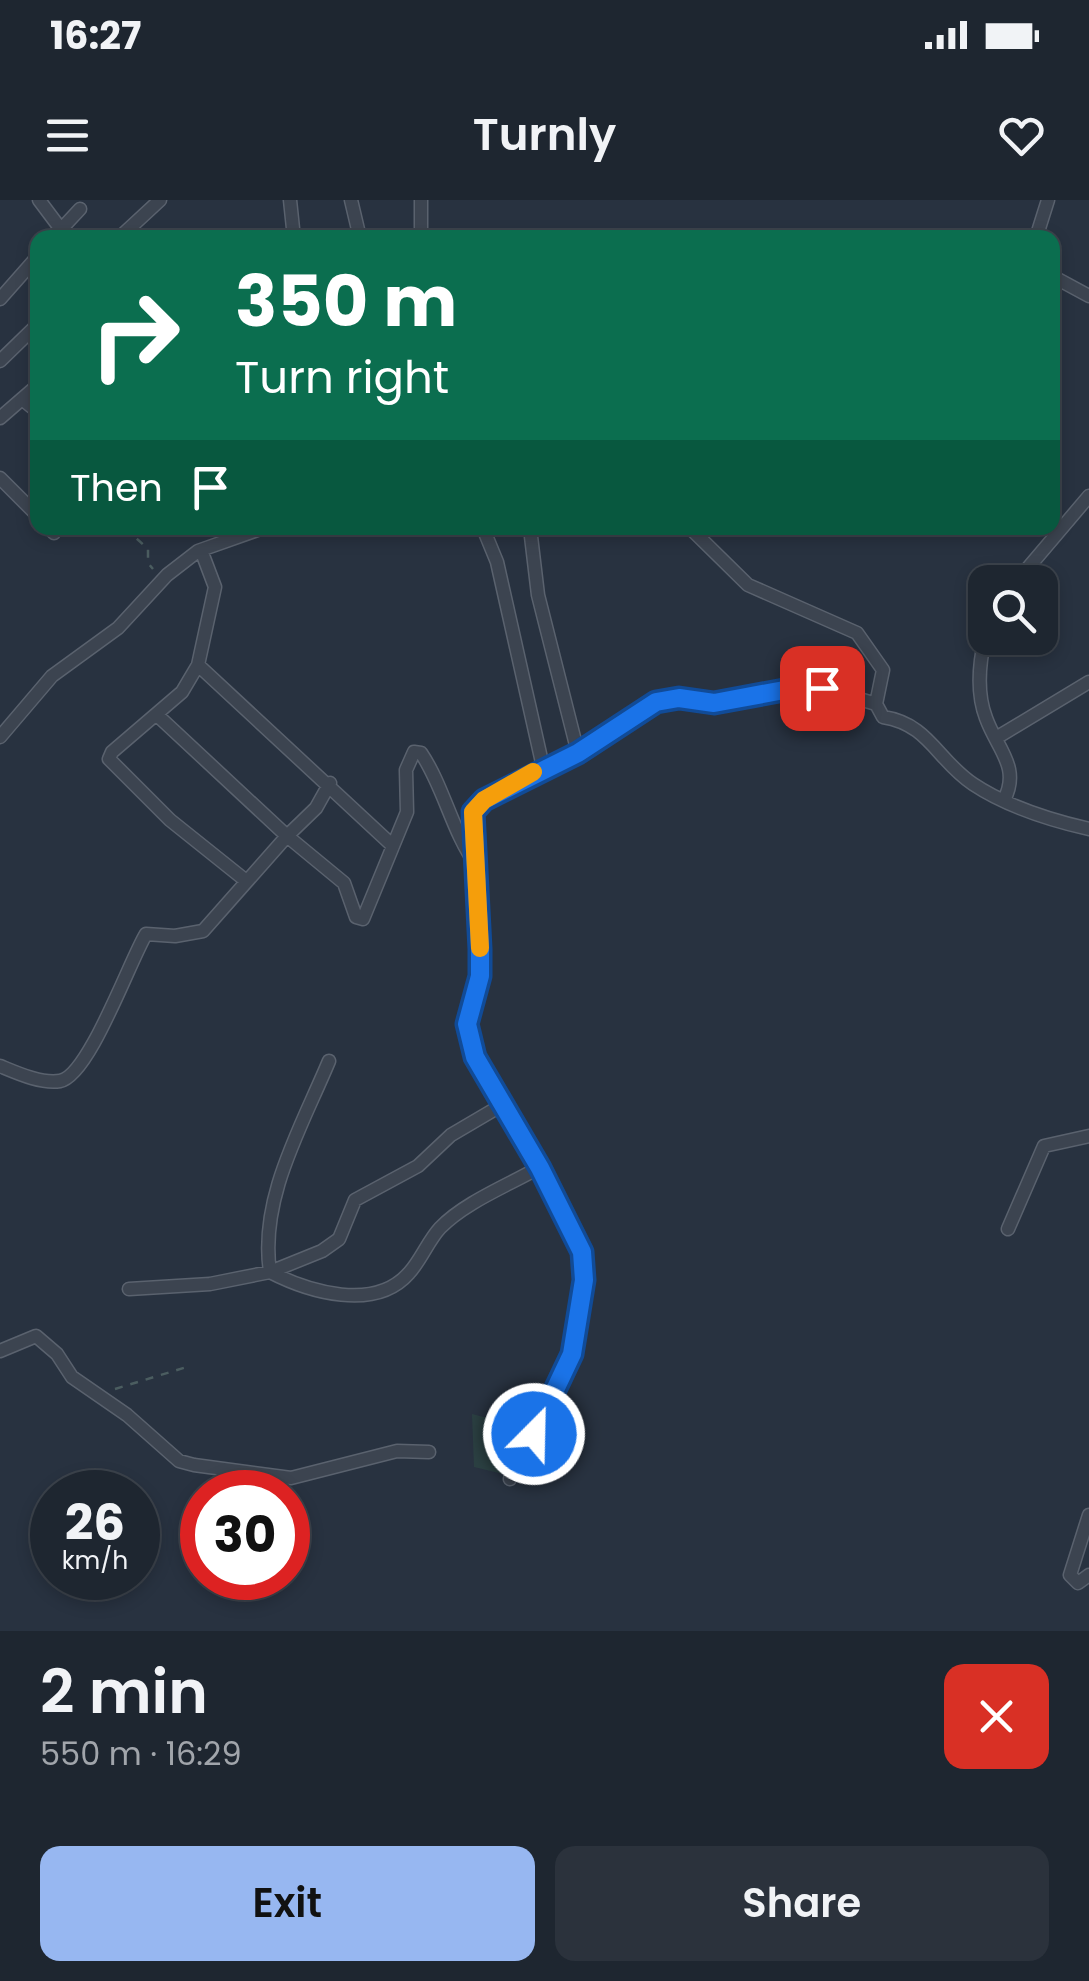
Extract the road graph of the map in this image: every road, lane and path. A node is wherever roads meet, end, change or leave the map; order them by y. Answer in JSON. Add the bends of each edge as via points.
{"nodes":[{"id":1,"x":38,"y":200,"type":"edge"},
{"id":2,"x":160,"y":200,"type":"edge"},
{"id":3,"x":290,"y":200,"type":"edge"},
{"id":4,"x":352,"y":200,"type":"edge"},
{"id":5,"x":421,"y":200,"type":"edge"},
{"id":6,"x":1048,"y":200,"type":"edge"},
{"id":7,"x":80,"y":209,"type":"dead end"},
{"id":8,"x":54,"y":230,"type":"edge"},
{"id":9,"x":59,"y":230,"type":"edge"},
{"id":10,"x":128,"y":230,"type":"edge"},
{"id":11,"x":293,"y":230,"type":"edge"},
{"id":12,"x":358,"y":230,"type":"edge"},
{"id":13,"x":421,"y":230,"type":"edge"},
{"id":14,"x":1039,"y":230,"type":"edge"},
{"id":15,"x":30,"y":265,"type":"edge"},
{"id":16,"x":1060,"y":280,"type":"edge"},
{"id":17,"x":1089,"y":296,"type":"edge"},
{"id":18,"x":0,"y":299,"type":"edge"},
{"id":19,"x":30,"y":332,"type":"edge"},
{"id":20,"x":0,"y":361,"type":"edge"},
{"id":21,"x":30,"y":392,"type":"edge"},
{"id":22,"x":22,"y":399,"type":"junction"},
{"id":23,"x":30,"y":406,"type":"edge"},
{"id":24,"x":0,"y":418,"type":"edge"},
{"id":25,"x":0,"y":478,"type":"edge"},
{"id":26,"x":1089,"y":496,"type":"edge"},
{"id":27,"x":30,"y":508,"type":"edge"},
{"id":28,"x":1060,"y":530,"type":"edge"},
{"id":29,"x":133,"y":535,"type":"edge"},
{"id":30,"x":243,"y":535,"type":"edge"},
{"id":31,"x":486,"y":535,"type":"edge"},
{"id":32,"x":531,"y":535,"type":"edge"},
{"id":33,"x":697,"y":535,"type":"edge"},
{"id":34,"x":1056,"y":535,"type":"edge"},
{"id":35,"x":201,"y":550,"type":"junction"},
{"id":36,"x":1030,"y":565,"type":"edge"},
{"id":37,"x":167,"y":575,"type":"junction"},
{"id":38,"x":983,"y":655,"type":"edge"},
{"id":39,"x":198,"y":665,"type":"junction"},
{"id":40,"x":1089,"y":682,"type":"edge"},
{"id":41,"x":876,"y":704,"type":"junction"},
{"id":42,"x":156,"y":715,"type":"junction"},
{"id":43,"x":0,"y":737,"type":"edge"},
{"id":44,"x":996,"y":738,"type":"junction"},
{"id":45,"x":578,"y":753,"type":"junction"},
{"id":46,"x":543,"y":766,"type":"junction"},
{"id":47,"x":330,"y":784,"type":"junction"},
{"id":48,"x":1004,"y":800,"type":"junction"},
{"id":49,"x":1089,"y":829,"type":"edge"},
{"id":50,"x":287,"y":836,"type":"junction"},
{"id":51,"x":393,"y":846,"type":"junction"},
{"id":52,"x":479,"y":868,"type":"junction"},
{"id":53,"x":245,"y":880,"type":"junction"},
{"id":54,"x":328,"y":1062,"type":"dead end"},
{"id":55,"x":0,"y":1066,"type":"edge"},
{"id":56,"x":502,"y":1105,"type":"junction"},
{"id":57,"x":1089,"y":1136,"type":"edge"},
{"id":58,"x":540,"y":1168,"type":"junction"},
{"id":59,"x":1008,"y":1229,"type":"dead end"},
{"id":60,"x":270,"y":1272,"type":"junction"},
{"id":61,"x":129,"y":1289,"type":"dead end"},
{"id":62,"x":0,"y":1351,"type":"edge"},
{"id":63,"x":190,"y":1366,"type":"dead end"},
{"id":64,"x":104,"y":1398,"type":"junction"},
{"id":65,"x":429,"y":1452,"type":"dead end"},
{"id":66,"x":510,"y":1480,"type":"dead end"},
{"id":67,"x":1089,"y":1514,"type":"edge"},
{"id":68,"x":1089,"y":1575,"type":"edge"}],
"edges":[{"from":1,"to":8,"type":"street"},
{"from":2,"to":10,"type":"street"},
{"from":3,"to":11,"type":"street"},
{"from":4,"to":12,"type":"street"},
{"from":5,"to":13,"type":"street"},
{"from":6,"to":14,"type":"street"},
{"from":7,"to":9,"type":"street"},
{"from":15,"to":18,"type":"street"},
{"from":16,"to":17,"type":"street"},
{"from":19,"to":20,"type":"street"},
{"from":21,"to":22,"type":"street"},
{"from":22,"to":23,"type":"street"},
{"from":22,"to":24,"type":"street"},
{"from":25,"to":27,"type":"street"},
{"from":26,"to":28,"type":"street"},
{"from":29,"to":37,"type":"path","via":[[148,549],[150,568]]},
{"from":30,"to":35,"type":"street"},
{"from":31,"to":46,"type":"street","via":[[498,562]]},
{"from":32,"to":45,"type":"street","via":[[538,595]]},
{"from":33,"to":41,"type":"street","via":[[748,585],[857,633],[883,670]]},
{"from":34,"to":36,"type":"street"},
{"from":35,"to":37,"type":"street"},
{"from":35,"to":39,"type":"street","via":[[215,587]]},
{"from":37,"to":43,"type":"street","via":[[118,628],[52,676]]},
{"from":38,"to":44,"type":"street","via":[[980,686]]},
{"from":39,"to":42,"type":"street","via":[[182,692]]},
{"from":39,"to":47,"type":"street"},
{"from":40,"to":44,"type":"street"},
{"from":41,"to":45,"type":"street","via":[[822,688],[714,703],[679,698],[656,702]]},
{"from":41,"to":48,"type":"street","via":[[883,717],[911,722],[966,779]]},
{"from":42,"to":50,"type":"street"},
{"from":42,"to":53,"type":"street","via":[[112,752],[111,764]]},
{"from":44,"to":48,"type":"street","via":[[1010,766]]},
{"from":45,"to":46,"type":"street"},
{"from":46,"to":52,"type":"street","via":[[477,804]]},
{"from":47,"to":50,"type":"street"},
{"from":47,"to":51,"type":"street"},
{"from":48,"to":49,"type":"street"},
{"from":50,"to":51,"type":"street","via":[[344,883],[356,918],[363,919]]},
{"from":50,"to":53,"type":"street"},
{"from":51,"to":52,"type":"street","via":[[407,812],[410,757],[421,752]]},
{"from":52,"to":56,"type":"street","via":[[480,976],[467,1024],[475,1057]]},
{"from":53,"to":55,"type":"street","via":[[203,930],[146,934],[68,1079]]},
{"from":54,"to":60,"type":"street","via":[[276,1190],[266,1246]]},
{"from":56,"to":58,"type":"street"},
{"from":56,"to":60,"type":"street","via":[[451,1135],[418,1166],[355,1200],[339,1239]]},
{"from":57,"to":59,"type":"street","via":[[1044,1146]]},
{"from":58,"to":60,"type":"street","via":[[442,1226],[390,1288],[332,1292],[299,1287]]},
{"from":58,"to":66,"type":"street","via":[[582,1252],[584,1280],[572,1354]]},
{"from":60,"to":61,"type":"street"},
{"from":62,"to":64,"type":"street","via":[[36,1336],[72,1377]]},
{"from":63,"to":64,"type":"path","via":[[129,1383]]},
{"from":64,"to":65,"type":"street","via":[[159,1446],[194,1464],[290,1478],[397,1451]]},
{"from":67,"to":68,"type":"street","via":[[1070,1575],[1078,1583]]}]}
